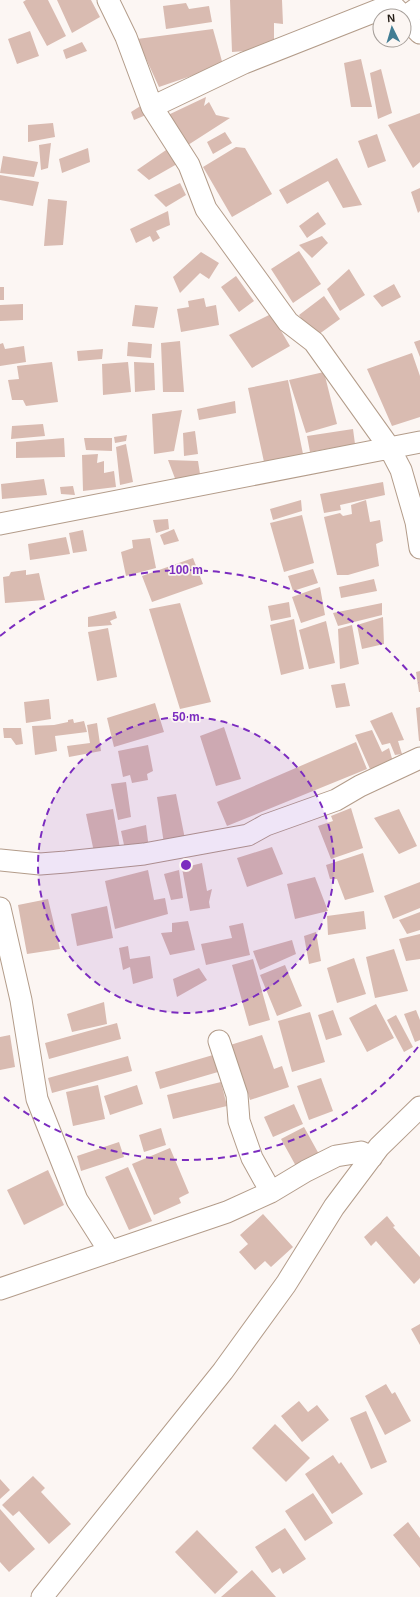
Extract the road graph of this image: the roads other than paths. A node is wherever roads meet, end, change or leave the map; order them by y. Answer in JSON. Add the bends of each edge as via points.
{"nodes":[{"id":1,"x":108,"y":0,"type":"edge"},
{"id":2,"x":401,"y":7,"type":"edge"},
{"id":3,"x":420,"y":33,"type":"edge"},
{"id":4,"x":152,"y":107,"type":"junction"},
{"id":5,"x":420,"y":442,"type":"edge"},
{"id":6,"x":389,"y":447,"type":"junction"},
{"id":7,"x":0,"y":524,"type":"edge"},
{"id":8,"x":420,"y":548,"type":"edge"},
{"id":9,"x":420,"y":758,"type":"edge"},
{"id":10,"x":0,"y":860,"type":"edge"},
{"id":11,"x":0,"y":908,"type":"edge"},
{"id":12,"x":219,"y":1041,"type":"dead end"},
{"id":13,"x":420,"y":1107,"type":"edge"},
{"id":14,"x":372,"y":1157,"type":"junction"},
{"id":15,"x":271,"y":1192,"type":"junction"},
{"id":16,"x":110,"y":1252,"type":"junction"},
{"id":17,"x":0,"y":1289,"type":"edge"},
{"id":18,"x":42,"y":1597,"type":"edge"}],
"edges":[{"from":1,"to":4,"type":"street","via":[[126,37]]},
{"from":2,"to":3,"type":"street"},
{"from":2,"to":4,"type":"street","via":[[244,63]]},
{"from":4,"to":6,"type":"street","via":[[189,165],[210,215],[288,322],[319,348]]},
{"from":5,"to":6,"type":"street"},
{"from":6,"to":7,"type":"street"},
{"from":6,"to":8,"type":"street","via":[[401,470],[416,522]]},
{"from":9,"to":10,"type":"street","via":[[336,800],[266,825],[248,835],[144,854],[66,862],[40,864]]},
{"from":11,"to":16,"type":"street","via":[[21,1000],[37,1099],[77,1200]]},
{"from":12,"to":15,"type":"street","via":[[237,1095],[239,1121],[252,1158]]},
{"from":13,"to":14,"type":"street"},
{"from":14,"to":15,"type":"street","via":[[361,1152],[336,1156]]},
{"from":14,"to":18,"type":"street","via":[[334,1207],[286,1284],[223,1371]]},
{"from":15,"to":16,"type":"street","via":[[227,1212]]},
{"from":16,"to":17,"type":"street"}]}
